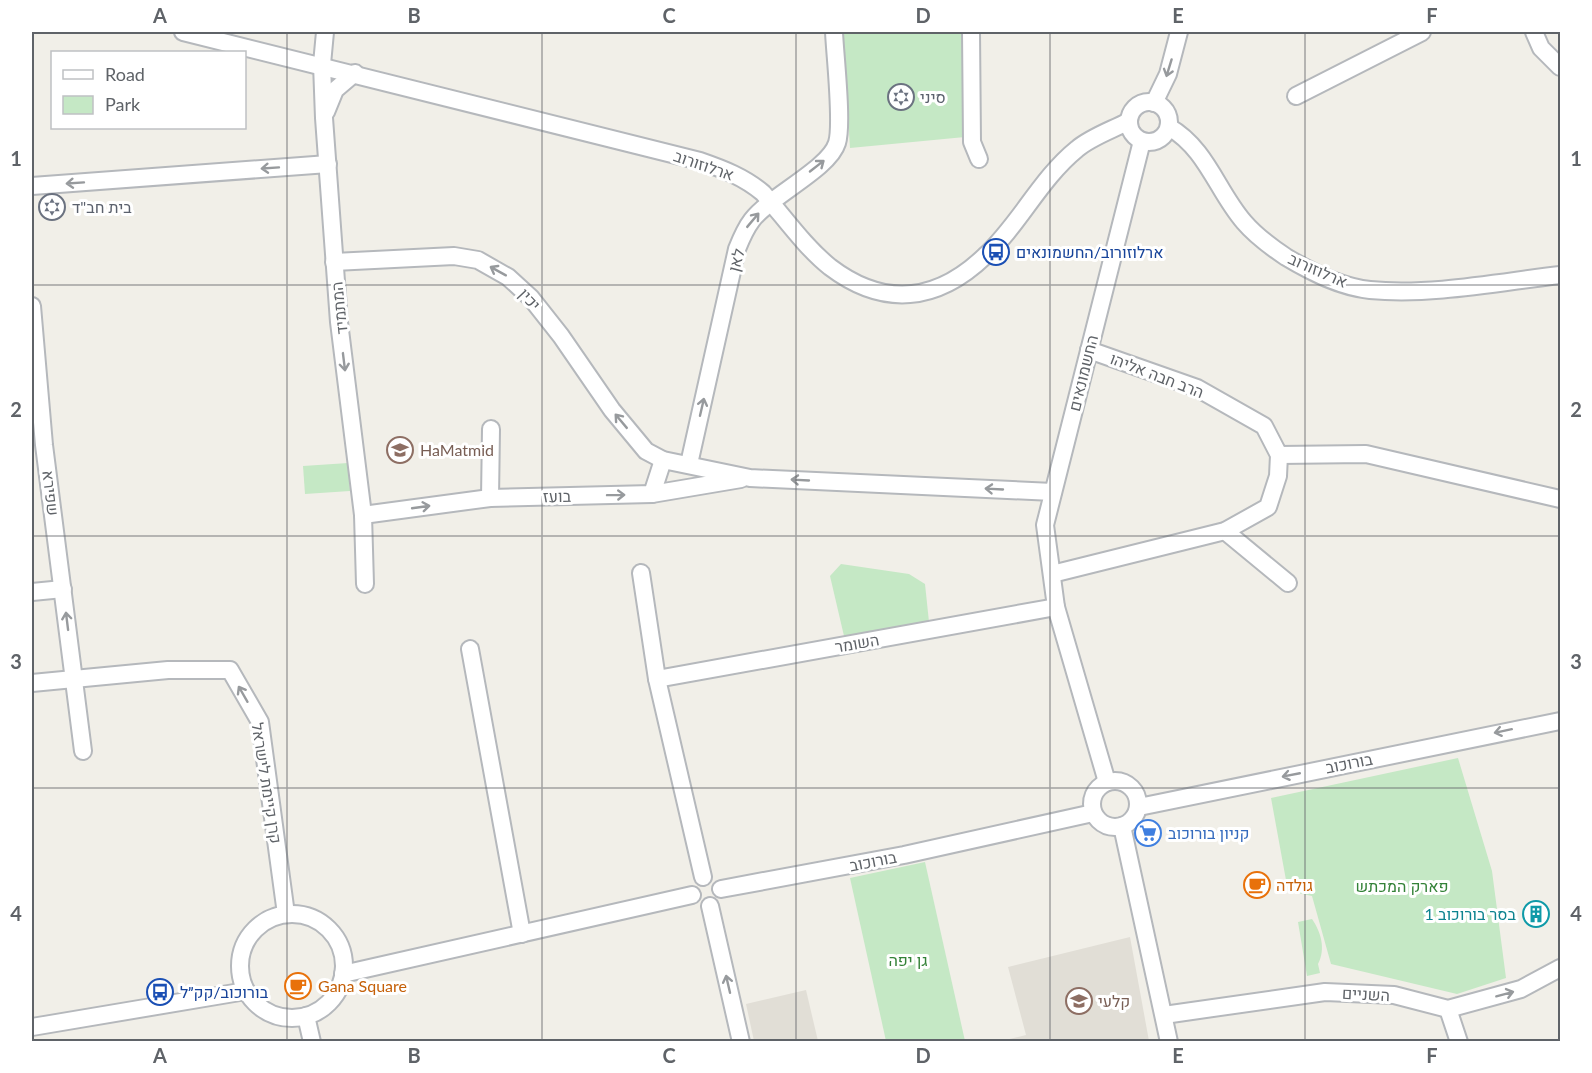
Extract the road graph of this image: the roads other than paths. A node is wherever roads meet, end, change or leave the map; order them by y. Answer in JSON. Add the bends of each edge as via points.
{"nodes":[{"id":1,"x":183,"y":32,"type":"edge"},
{"id":2,"x":198,"y":32,"type":"edge"},
{"id":3,"x":325,"y":32,"type":"edge"},
{"id":4,"x":834,"y":32,"type":"edge"},
{"id":5,"x":971,"y":32,"type":"edge"},
{"id":6,"x":1179,"y":32,"type":"edge"},
{"id":7,"x":1422,"y":32,"type":"edge"},
{"id":8,"x":1534,"y":32,"type":"edge"},
{"id":9,"x":217,"y":39,"type":"junction"},
{"id":10,"x":322,"y":64,"type":"junction"},
{"id":11,"x":1560,"y":67,"type":"edge"},
{"id":12,"x":355,"y":73,"type":"junction"},
{"id":13,"x":1296,"y":96,"type":"dead end"},
{"id":14,"x":1154,"y":103,"type":"junction"},
{"id":15,"x":324,"y":118,"type":"junction"},
{"id":16,"x":1129,"y":121,"type":"junction"},
{"id":17,"x":1169,"y":127,"type":"junction"},
{"id":18,"x":1142,"y":141,"type":"junction"},
{"id":19,"x":979,"y":159,"type":"dead end"},
{"id":20,"x":328,"y":164,"type":"junction"},
{"id":21,"x":32,"y":186,"type":"edge"},
{"id":22,"x":771,"y":202,"type":"junction"},
{"id":23,"x":334,"y":262,"type":"junction"},
{"id":24,"x":1560,"y":275,"type":"edge"},
{"id":25,"x":32,"y":306,"type":"edge"},
{"id":26,"x":1089,"y":350,"type":"junction"},
{"id":27,"x":491,"y":429,"type":"dead end"},
{"id":28,"x":38,"y":445,"type":"edge"},
{"id":29,"x":1279,"y":455,"type":"junction"},
{"id":30,"x":663,"y":460,"type":"junction"},
{"id":31,"x":689,"y":464,"type":"junction"},
{"id":32,"x":750,"y":478,"type":"junction"},
{"id":33,"x":1053,"y":492,"type":"junction"},
{"id":34,"x":652,"y":494,"type":"junction"},
{"id":35,"x":490,"y":498,"type":"junction"},
{"id":36,"x":1560,"y":499,"type":"edge"},
{"id":37,"x":363,"y":515,"type":"junction"},
{"id":38,"x":1225,"y":531,"type":"junction"},
{"id":39,"x":641,"y":573,"type":"dead end"},
{"id":40,"x":1052,"y":574,"type":"junction"},
{"id":41,"x":1288,"y":583,"type":"dead end"},
{"id":42,"x":365,"y":584,"type":"dead end"},
{"id":43,"x":63,"y":589,"type":"junction"},
{"id":44,"x":32,"y":592,"type":"edge"},
{"id":45,"x":1056,"y":607,"type":"junction"},
{"id":46,"x":470,"y":649,"type":"dead end"},
{"id":47,"x":657,"y":679,"type":"junction"},
{"id":48,"x":75,"y":680,"type":"junction"},
{"id":49,"x":32,"y":683,"type":"edge"},
{"id":50,"x":1560,"y":721,"type":"edge"},
{"id":51,"x":83,"y":751,"type":"dead end"},
{"id":52,"x":1107,"y":782,"type":"junction"},
{"id":53,"x":1139,"y":807,"type":"junction"},
{"id":54,"x":1094,"y":813,"type":"junction"},
{"id":55,"x":1122,"y":826,"type":"junction"},
{"id":56,"x":703,"y":877,"type":"junction"},
{"id":57,"x":721,"y":889,"type":"junction"},
{"id":58,"x":692,"y":895,"type":"junction"},
{"id":59,"x":710,"y":906,"type":"junction"},
{"id":60,"x":286,"y":914,"type":"junction"},
{"id":61,"x":522,"y":934,"type":"junction"},
{"id":62,"x":1560,"y":968,"type":"edge"},
{"id":63,"x":343,"y":974,"type":"junction"},
{"id":64,"x":246,"y":991,"type":"junction"},
{"id":65,"x":1448,"y":1008,"type":"junction"},
{"id":66,"x":1164,"y":1015,"type":"junction"},
{"id":67,"x":306,"y":1016,"type":"junction"},
{"id":68,"x":32,"y":1026,"type":"edge"},
{"id":69,"x":312,"y":1041,"type":"edge"},
{"id":70,"x":741,"y":1041,"type":"edge"},
{"id":71,"x":1169,"y":1041,"type":"edge"},
{"id":72,"x":1459,"y":1041,"type":"edge"}],
"edges":[{"from":1,"to":9,"type":"street","name":"ארלוזורוב"},
{"from":2,"to":9,"type":"street","name":"ארלוזורוב"},
{"from":3,"to":10,"type":"street","name":"המתמיד"},
{"from":22,"to":4,"type":"street","name":"לאן","one_way":true,"via":[[826,160],[837,143]]},
{"from":5,"to":19,"type":"street","via":[[972,142]]},
{"from":6,"to":14,"type":"street","one_way":true,"via":[[1168,74]]},
{"from":7,"to":13,"type":"street"},
{"from":8,"to":11,"type":"street","via":[[1541,48]]},
{"from":9,"to":10,"type":"street","name":"ארלוזורוב"},
{"from":10,"to":12,"type":"street","name":"ארלוזורוב"},
{"from":10,"to":15,"type":"street","name":"המתמיד"},
{"from":12,"to":15,"type":"street","via":[[335,90]]},
{"from":12,"to":22,"type":"street","name":"ארלוזורוב","via":[[700,161],[751,183]]},
{"from":14,"to":16,"type":"street","via":[[1140,104]]},
{"from":14,"to":17,"type":"street","via":[[1165,109]]},
{"from":15,"to":20,"type":"street","name":"המתמיד"},
{"from":16,"to":18,"type":"street","via":[[1132,133]]},
{"from":16,"to":22,"type":"street","name":"ארלוזורוב","via":[[1077,148],[1028,201],[987,255],[963,275],[923,294],[875,291],[847,278],[814,252]]},
{"from":17,"to":18,"type":"street","via":[[1162,138],[1149,143]]},
{"from":17,"to":24,"type":"street","name":"ארלוזורוב","via":[[1190,142],[1244,222],[1267,245],[1304,268],[1339,282],[1369,290],[1404,291]]},
{"from":18,"to":26,"type":"street","name":"החשמונאים"},
{"from":20,"to":21,"type":"street","one_way":true},
{"from":20,"to":23,"type":"street","name":"המתמיד"},
{"from":31,"to":22,"type":"street","name":"לאן","one_way":true,"via":[[737,249],[753,219]]},
{"from":30,"to":23,"type":"street","name":"יכין","one_way":true,"via":[[646,451],[531,298],[508,277],[478,260],[454,256]]},
{"from":23,"to":37,"type":"street","name":"המתמיד","one_way":true},
{"from":25,"to":28,"type":"street","name":"שפירא"},
{"from":26,"to":29,"type":"street","name":"הרב חבה אליהו","via":[[1197,388],[1264,426]]},
{"from":26,"to":33,"type":"street","name":"החשמונאים"},
{"from":27,"to":35,"type":"street"},
{"from":28,"to":43,"type":"street","name":"שפירא"},
{"from":29,"to":36,"type":"street","via":[[1366,454]]},
{"from":29,"to":38,"type":"street","via":[[1278,476],[1268,507]]},
{"from":30,"to":31,"type":"street"},
{"from":30,"to":34,"type":"street"},
{"from":31,"to":32,"type":"street","name":"בועז"},
{"from":33,"to":32,"type":"street","name":"בועז","one_way":true},
{"from":32,"to":34,"type":"street","name":"בועז"},
{"from":33,"to":40,"type":"street","name":"החשמונאים","via":[[1045,525]]},
{"from":35,"to":34,"type":"street","name":"בועז","one_way":true},
{"from":37,"to":35,"type":"street","name":"בועז","one_way":true},
{"from":37,"to":42,"type":"street","name":"המתמיד"},
{"from":38,"to":40,"type":"street"},
{"from":38,"to":41,"type":"street"},
{"from":39,"to":47,"type":"street"},
{"from":40,"to":45,"type":"street","name":"החשמונאים"},
{"from":43,"to":44,"type":"street"},
{"from":48,"to":43,"type":"street","name":"שפירא","one_way":true},
{"from":45,"to":47,"type":"street","name":"השומר"},
{"from":45,"to":52,"type":"street","name":"החשמונאים"},
{"from":46,"to":61,"type":"street"},
{"from":47,"to":56,"type":"street"},
{"from":48,"to":49,"type":"street"},
{"from":48,"to":51,"type":"street","name":"שפירא"},
{"from":60,"to":48,"type":"street","name":"קרן קיימת לישראל","one_way":true,"via":[[260,722],[230,670],[168,670]]},
{"from":50,"to":53,"type":"street","name":"בורוכוב","one_way":true},
{"from":52,"to":53,"type":"street","via":[[1115,780],[1130,785],[1136,791]]},
{"from":52,"to":54,"type":"street","via":[[1094,794]]},
{"from":53,"to":55,"type":"street","via":[[1133,819]]},
{"from":54,"to":55,"type":"street","via":[[1102,823]]},
{"from":54,"to":57,"type":"street","name":"בורוכוב","via":[[904,855]]},
{"from":55,"to":66,"type":"street"},
{"from":56,"to":57,"type":"street","via":[[713,878]]},
{"from":56,"to":58,"type":"street","via":[[693,886]]},
{"from":57,"to":59,"type":"street","via":[[720,898]]},
{"from":58,"to":59,"type":"street","via":[[701,905]]},
{"from":58,"to":61,"type":"street"},
{"from":70,"to":59,"type":"street","one_way":true},
{"from":60,"to":63,"type":"street","via":[[310,918],[330,930],[344,958]]},
{"from":60,"to":64,"type":"street","via":[[270,919],[246,942],[240,967]]},
{"from":61,"to":63,"type":"street"},
{"from":65,"to":62,"type":"street","name":"השניים","one_way":true,"via":[[1521,989]]},
{"from":63,"to":67,"type":"street","via":[[331,1001]]},
{"from":64,"to":67,"type":"street","via":[[272,1014]]},
{"from":64,"to":68,"type":"street"},
{"from":65,"to":66,"type":"street","name":"השניים","via":[[1394,995],[1325,992]]},
{"from":65,"to":72,"type":"street"},
{"from":66,"to":71,"type":"street"},
{"from":67,"to":69,"type":"street"}]}
